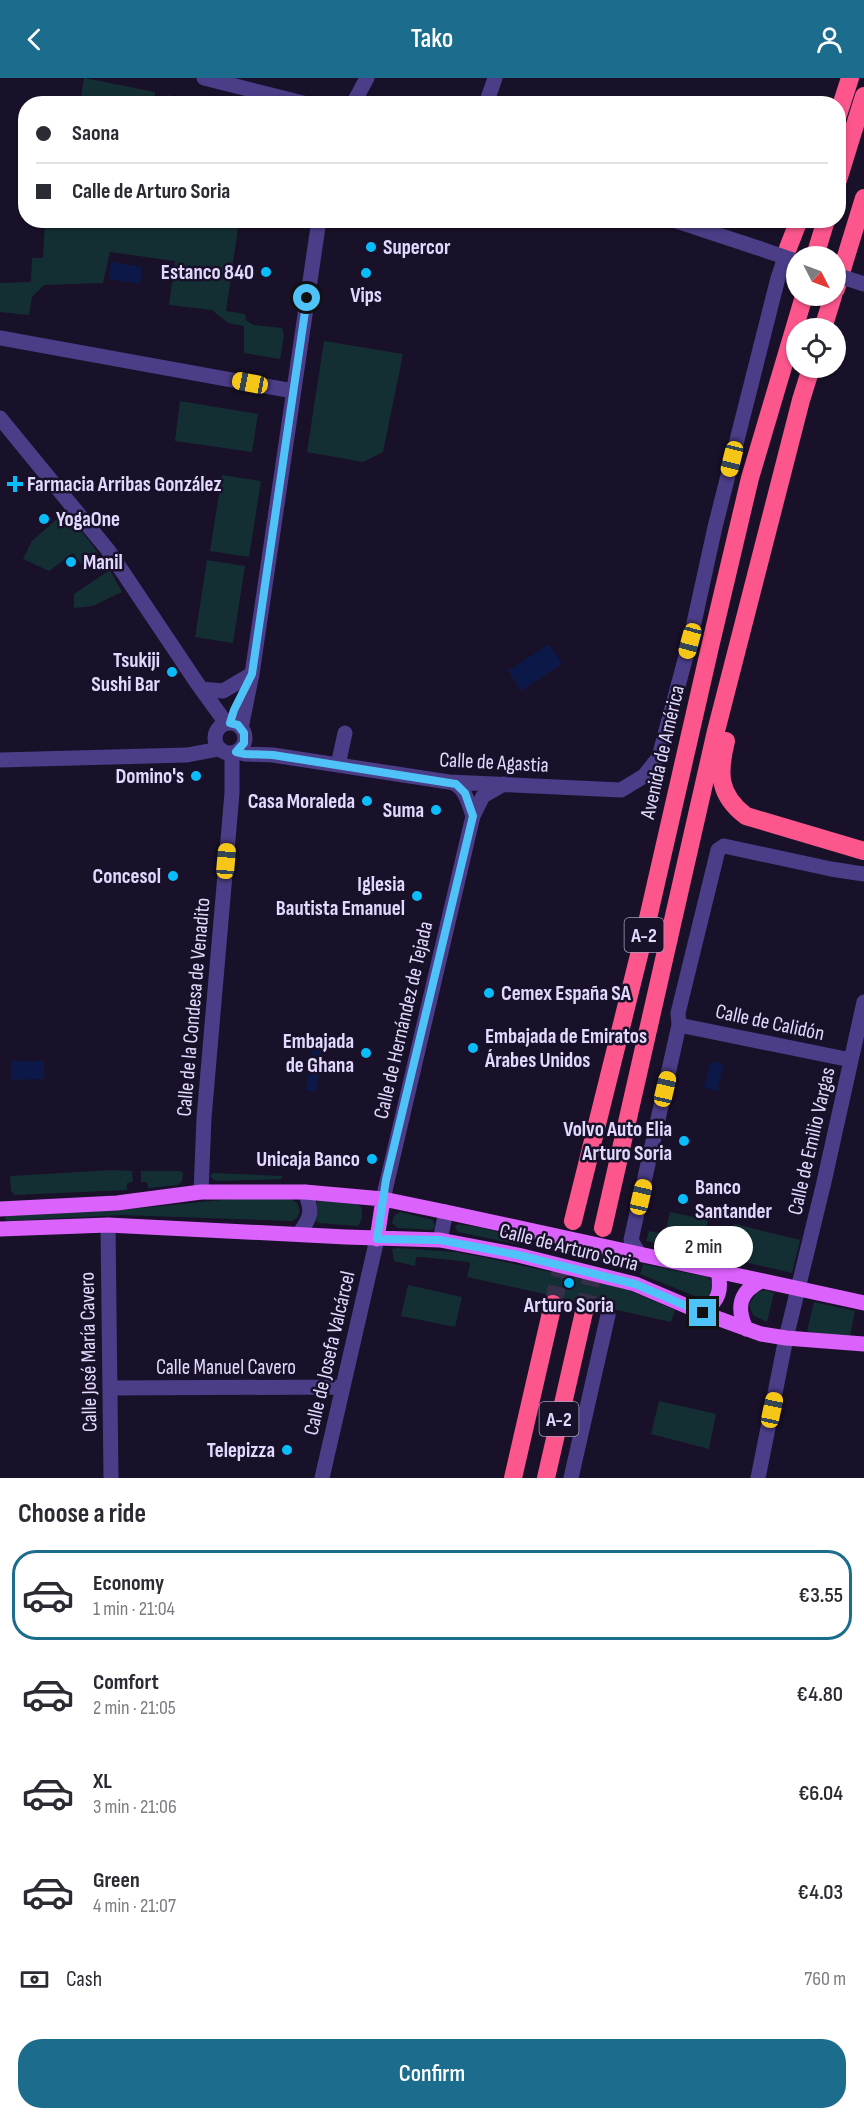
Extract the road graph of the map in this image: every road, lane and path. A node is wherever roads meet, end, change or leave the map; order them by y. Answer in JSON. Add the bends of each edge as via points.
{"nodes":[{"id":1,"x":204,"y":78,"type":"edge"},
{"id":2,"x":367,"y":78,"type":"edge"},
{"id":3,"x":495,"y":78,"type":"edge"},
{"id":4,"x":840,"y":78,"type":"edge"},
{"id":5,"x":850,"y":78,"type":"edge"},
{"id":6,"x":275,"y":96,"type":"edge"},
{"id":7,"x":357,"y":96,"type":"edge"},
{"id":8,"x":489,"y":96,"type":"edge"},
{"id":9,"x":835,"y":96,"type":"edge"},
{"id":10,"x":844,"y":96,"type":"edge"},
{"id":11,"x":864,"y":96,"type":"edge"},
{"id":12,"x":846,"y":154,"type":"edge"},
{"id":13,"x":864,"y":198,"type":"edge"},
{"id":14,"x":318,"y":228,"type":"edge"},
{"id":15,"x":697,"y":228,"type":"edge"},
{"id":16,"x":797,"y":228,"type":"edge"},
{"id":17,"x":824,"y":228,"type":"edge"},
{"id":18,"x":794,"y":246,"type":"edge"},
{"id":19,"x":819,"y":246,"type":"edge"},
{"id":20,"x":786,"y":254,"type":"edge"},
{"id":21,"x":846,"y":256,"type":"edge"},
{"id":22,"x":786,"y":265,"type":"edge"},
{"id":23,"x":846,"y":278,"type":"edge"},
{"id":24,"x":864,"y":284,"type":"edge"},
{"id":25,"x":801,"y":306,"type":"edge"},
{"id":26,"x":0,"y":338,"type":"edge"},
{"id":27,"x":808,"y":378,"type":"edge"},
{"id":28,"x":293,"y":391,"type":"junction"},
{"id":29,"x":0,"y":418,"type":"edge"},
{"id":30,"x":738,"y":645,"type":"junction"},
{"id":31,"x":252,"y":674,"type":"junction"},
{"id":32,"x":201,"y":689,"type":"junction"},
{"id":33,"x":235,"y":727,"type":"junction"},
{"id":34,"x":345,"y":734,"type":"dead end"},
{"id":35,"x":229,"y":751,"type":"junction"},
{"id":36,"x":273,"y":755,"type":"junction"},
{"id":37,"x":0,"y":760,"type":"edge"},
{"id":38,"x":338,"y":765,"type":"junction"},
{"id":39,"x":644,"y":776,"type":"joint"},
{"id":40,"x":449,"y":782,"type":"junction"},
{"id":41,"x":504,"y":784,"type":"junction"},
{"id":42,"x":473,"y":816,"type":"junction"},
{"id":43,"x":864,"y":851,"type":"edge"},
{"id":44,"x":864,"y":874,"type":"edge"},
{"id":45,"x":864,"y":1002,"type":"edge"},
{"id":46,"x":679,"y":1025,"type":"junction"},
{"id":47,"x":851,"y":1060,"type":"junction"},
{"id":48,"x":201,"y":1192,"type":"junction"},
{"id":49,"x":305,"y":1192,"type":"junction"},
{"id":50,"x":383,"y":1199,"type":"junction"},
{"id":51,"x":0,"y":1209,"type":"edge"},
{"id":52,"x":446,"y":1212,"type":"junction"},
{"id":53,"x":573,"y":1221,"type":"tunnel mouth"},
{"id":54,"x":108,"y":1225,"type":"junction"},
{"id":55,"x":3,"y":1226,"type":"edge"},
{"id":56,"x":603,"y":1228,"type":"tunnel mouth"},
{"id":57,"x":299,"y":1234,"type":"junction"},
{"id":58,"x":377,"y":1239,"type":"junction"},
{"id":59,"x":440,"y":1240,"type":"junction"},
{"id":60,"x":639,"y":1254,"type":"junction"},
{"id":61,"x":718,"y":1271,"type":"junction"},
{"id":62,"x":761,"y":1281,"type":"junction"},
{"id":63,"x":798,"y":1289,"type":"junction"},
{"id":64,"x":864,"y":1303,"type":"edge"},
{"id":65,"x":553,"y":1304,"type":"tunnel mouth"},
{"id":66,"x":584,"y":1312,"type":"tunnel mouth"},
{"id":67,"x":703,"y":1313,"type":"junction"},
{"id":68,"x":608,"y":1315,"type":"dead end"},
{"id":69,"x":746,"y":1329,"type":"junction"},
{"id":70,"x":786,"y":1338,"type":"junction"},
{"id":71,"x":864,"y":1344,"type":"edge"},
{"id":72,"x":342,"y":1387,"type":"junction"},
{"id":73,"x":110,"y":1388,"type":"junction"},
{"id":74,"x":111,"y":1478,"type":"edge"},
{"id":75,"x":322,"y":1478,"type":"edge"},
{"id":76,"x":513,"y":1478,"type":"edge"},
{"id":77,"x":546,"y":1478,"type":"edge"},
{"id":78,"x":571,"y":1478,"type":"edge"},
{"id":79,"x":758,"y":1478,"type":"edge"}],
"edges":[{"from":1,"to":6,"type":"street"},
{"from":2,"to":7,"type":"street"},
{"from":3,"to":8,"type":"street"},
{"from":4,"to":9,"type":"highway"},
{"from":5,"to":10,"type":"highway"},
{"from":11,"to":12,"type":"highway"},
{"from":13,"to":21,"type":"highway"},
{"from":14,"to":28,"type":"street"},
{"from":15,"to":20,"type":"street","bridge":true},
{"from":16,"to":18,"type":"highway"},
{"from":17,"to":19,"type":"highway"},
{"from":22,"to":39,"type":"street","name":"Avenida de América","via":[[778,278],[659,757]]},
{"from":23,"to":24,"type":"street","bridge":true},
{"from":25,"to":53,"type":"highway","name":"Avenida de América","number":"A-2","via":[[750,478]]},
{"from":26,"to":28,"type":"street"},
{"from":27,"to":30,"type":"highway","number":"A-2"},
{"from":28,"to":31,"type":"street"},
{"from":29,"to":32,"type":"street","via":[[108,550]]},
{"from":30,"to":43,"type":"highway","via":[[739,683],[721,762],[726,796],[746,816]]},
{"from":30,"to":56,"type":"highway","number":"A-2"},
{"from":31,"to":32,"type":"street","via":[[223,691]]},
{"from":31,"to":33,"type":"street"},
{"from":32,"to":33,"type":"street"},
{"from":33,"to":35,"type":"street","via":[[244,743]]},
{"from":33,"to":35,"type":"street","via":[[219,727],[216,732],[216,743]]},
{"from":33,"to":36,"type":"street","name":"Calle de Agastia"},
{"from":34,"to":38,"type":"street"},
{"from":35,"to":36,"type":"street","name":"Calle de Agastia"},
{"from":35,"to":37,"type":"street","name":"Calle de Agastia"},
{"from":35,"to":48,"type":"street","name":"Calle de la Condesa de Venadito","via":[[233,778]]},
{"from":36,"to":38,"type":"street","name":"Calle de Agastia"},
{"from":38,"to":40,"type":"street","name":"Calle de Agastia"},
{"from":39,"to":41,"type":"street","name":"Calle de Agastia","via":[[621,790]]},
{"from":40,"to":41,"type":"street","name":"Calle de Agastia"},
{"from":40,"to":42,"type":"street","via":[[465,793]]},
{"from":41,"to":42,"type":"street","name":"Calle de Hernández de Tejada","via":[[483,796]]},
{"from":42,"to":50,"type":"street","name":"Calle de Hernández de Tejada"},
{"from":44,"to":46,"type":"street","via":[[724,846],[718,850],[678,1013]]},
{"from":45,"to":47,"type":"street","name":"Calle de Emilio Vargas"},
{"from":46,"to":47,"type":"street","name":"Calle de Calidón"},
{"from":46,"to":60,"type":"street","via":[[631,1240]]},
{"from":47,"to":63,"type":"street","name":"Calle de Emilio Vargas"},
{"from":48,"to":49,"type":"main road","name":"Calle de Arturo Soria"},
{"from":48,"to":51,"type":"main road","name":"Calle de Arturo Soria","via":[[117,1203]]},
{"from":49,"to":50,"type":"main road","name":"Calle de Arturo Soria"},
{"from":49,"to":57,"type":"street","via":[[311,1206],[309,1221]]},
{"from":50,"to":52,"type":"main road","name":"Calle de Arturo Soria"},
{"from":50,"to":58,"type":"main road"},
{"from":52,"to":59,"type":"street"},
{"from":52,"to":60,"type":"main road","name":"Calle de Arturo Soria"},
{"from":54,"to":55,"type":"main road","name":"Calle de Arturo Soria"},
{"from":54,"to":57,"type":"main road","name":"Calle de Arturo Soria"},
{"from":54,"to":73,"type":"street","name":"Calle José María Cavero"},
{"from":57,"to":58,"type":"main road","name":"Calle de Arturo Soria"},
{"from":58,"to":59,"type":"main road","name":"Calle de Arturo Soria"},
{"from":58,"to":72,"type":"street","name":"Calle de Josefa Valcárcel"},
{"from":59,"to":67,"type":"main road","name":"Calle de Arturo Soria","via":[[635,1284]]},
{"from":60,"to":61,"type":"main road","name":"Calle de Arturo Soria"},
{"from":61,"to":62,"type":"main road","name":"Calle de Arturo Soria"},
{"from":61,"to":67,"type":"main road","via":[[720,1296]]},
{"from":62,"to":63,"type":"main road","name":"Calle de Arturo Soria"},
{"from":62,"to":69,"type":"main road","via":[[744,1294],[740,1309]]},
{"from":63,"to":64,"type":"main road","name":"Calle de Arturo Soria"},
{"from":63,"to":70,"type":"street"},
{"from":65,"to":76,"type":"highway","number":"A-2"},
{"from":66,"to":77,"type":"highway","number":"A-2"},
{"from":67,"to":69,"type":"main road","name":"Calle de Arturo Soria"},
{"from":68,"to":78,"type":"street"},
{"from":69,"to":70,"type":"main road","name":"Calle de Arturo Soria"},
{"from":70,"to":71,"type":"main road","name":"Calle de Arturo Soria"},
{"from":70,"to":79,"type":"street"},
{"from":72,"to":73,"type":"street","name":"Calle Manuel Cavero"},
{"from":72,"to":75,"type":"street","name":"Calle de Josefa Valcárcel"},
{"from":73,"to":74,"type":"street","name":"Calle José María Cavero"}]}
